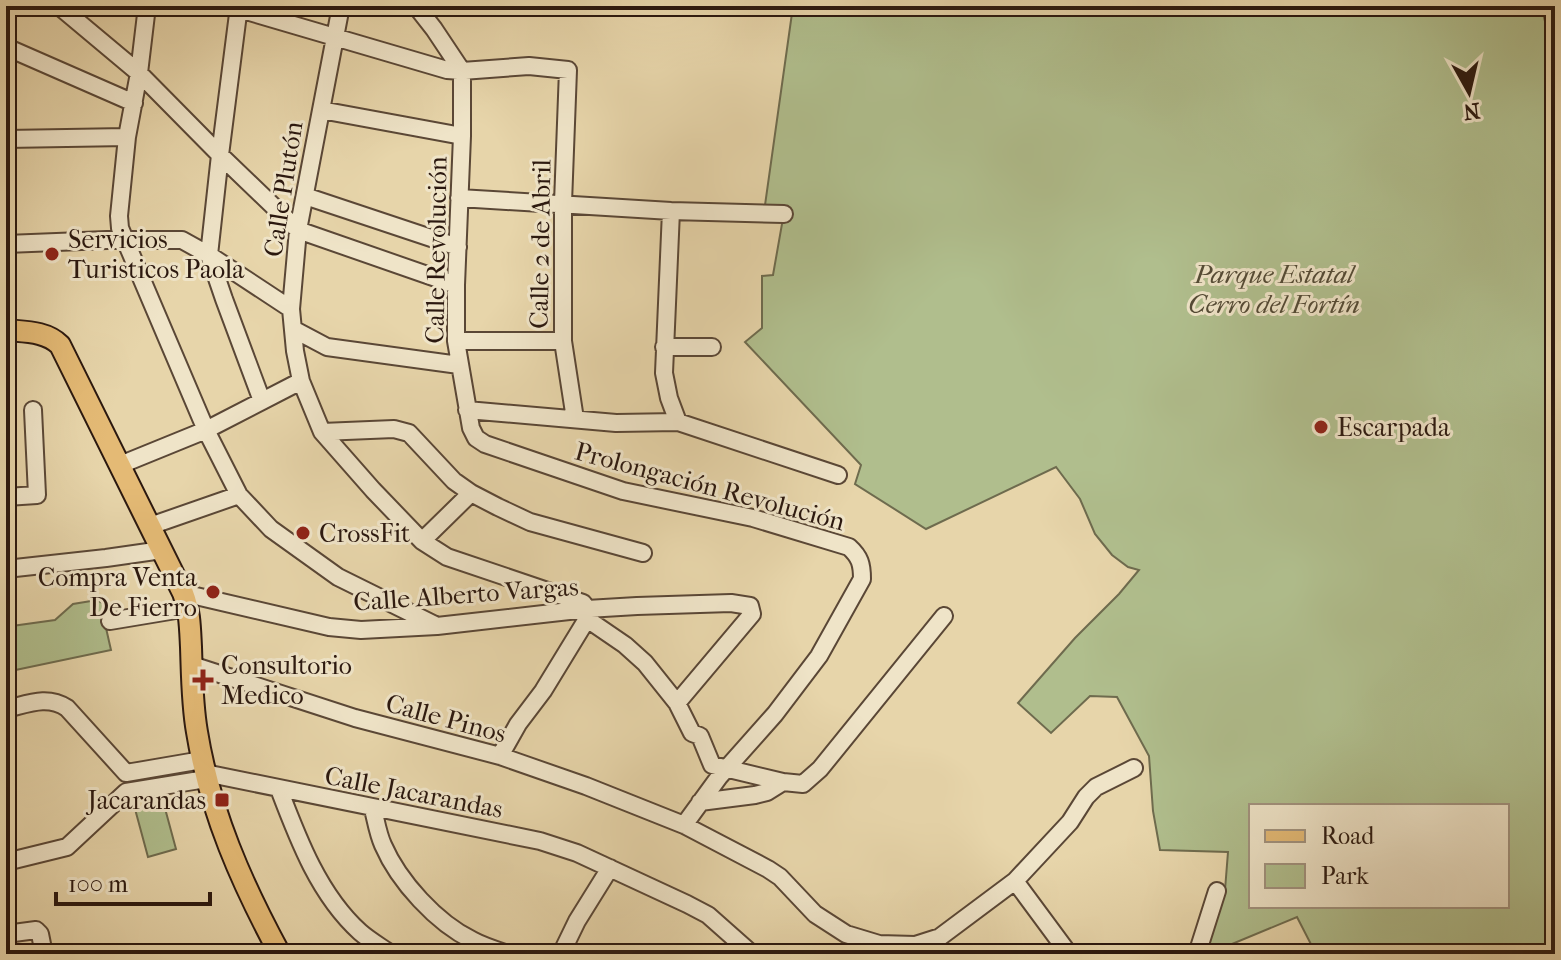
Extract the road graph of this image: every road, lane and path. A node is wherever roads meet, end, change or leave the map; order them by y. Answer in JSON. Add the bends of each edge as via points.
{"nodes":[{"id":1,"x":59,"y":6,"type":"edge"},
{"id":2,"x":147,"y":6,"type":"edge"},
{"id":3,"x":341,"y":6,"type":"edge"},
{"id":4,"x":416,"y":6,"type":"edge"},
{"id":5,"x":235,"y":7,"type":"edge"},
{"id":6,"x":335,"y":36,"type":"junction"},
{"id":7,"x":6,"y":47,"type":"edge"},
{"id":8,"x":462,"y":71,"type":"junction"},
{"id":9,"x":139,"y":73,"type":"junction"},
{"id":10,"x":134,"y":103,"type":"junction"},
{"id":11,"x":321,"y":110,"type":"junction"},
{"id":12,"x":462,"y":136,"type":"junction"},
{"id":13,"x":127,"y":137,"type":"junction"},
{"id":14,"x":6,"y":139,"type":"edge"},
{"id":15,"x":220,"y":155,"type":"junction"},
{"id":16,"x":305,"y":196,"type":"junction"},
{"id":17,"x":459,"y":198,"type":"junction"},
{"id":18,"x":563,"y":203,"type":"junction"},
{"id":19,"x":671,"y":211,"type":"junction"},
{"id":20,"x":784,"y":214,"type":"dead end"},
{"id":21,"x":298,"y":230,"type":"junction"},
{"id":22,"x":124,"y":240,"type":"junction"},
{"id":23,"x":6,"y":244,"type":"edge"},
{"id":24,"x":458,"y":247,"type":"junction"},
{"id":25,"x":209,"y":255,"type":"junction"},
{"id":26,"x":456,"y":285,"type":"junction"},
{"id":27,"x":291,"y":309,"type":"junction"},
{"id":28,"x":293,"y":329,"type":"junction"},
{"id":29,"x":6,"y":330,"type":"edge"},
{"id":30,"x":456,"y":341,"type":"junction"},
{"id":31,"x":563,"y":341,"type":"junction"},
{"id":32,"x":664,"y":347,"type":"junction"},
{"id":33,"x":712,"y":347,"type":"dead end"},
{"id":34,"x":459,"y":365,"type":"junction"},
{"id":35,"x":301,"y":381,"type":"junction"},
{"id":36,"x":262,"y":401,"type":"junction"},
{"id":37,"x":33,"y":410,"type":"dead end"},
{"id":38,"x":467,"y":410,"type":"junction"},
{"id":39,"x":575,"y":419,"type":"junction"},
{"id":40,"x":678,"y":422,"type":"junction"},
{"id":41,"x":471,"y":428,"type":"joint"},
{"id":42,"x":206,"y":430,"type":"junction"},
{"id":43,"x":322,"y":432,"type":"junction"},
{"id":44,"x":120,"y":465,"type":"junction"},
{"id":45,"x":838,"y":475,"type":"dead end"},
{"id":46,"x":471,"y":493,"type":"junction"},
{"id":47,"x":239,"y":495,"type":"junction"},
{"id":48,"x":6,"y":497,"type":"edge"},
{"id":49,"x":150,"y":526,"type":"junction"},
{"id":50,"x":422,"y":541,"type":"junction"},
{"id":51,"x":162,"y":550,"type":"junction"},
{"id":52,"x":643,"y":553,"type":"dead end"},
{"id":53,"x":6,"y":569,"type":"edge"},
{"id":54,"x":186,"y":601,"type":"junction"},
{"id":55,"x":587,"y":614,"type":"junction"},
{"id":56,"x":944,"y":616,"type":"dead end"},
{"id":57,"x":110,"y":621,"type":"dead end"},
{"id":58,"x":437,"y":626,"type":"junction"},
{"id":59,"x":192,"y":665,"type":"junction"},
{"id":60,"x":677,"y":703,"type":"junction"},
{"id":61,"x":6,"y":709,"type":"edge"},
{"id":62,"x":500,"y":756,"type":"junction"},
{"id":63,"x":1134,"y":768,"type":"dead end"},
{"id":64,"x":726,"y":770,"type":"junction"},
{"id":65,"x":204,"y":771,"type":"junction"},
{"id":66,"x":783,"y":782,"type":"junction"},
{"id":67,"x":279,"y":789,"type":"junction"},
{"id":68,"x":700,"y":802,"type":"junction"},
{"id":69,"x":373,"y":809,"type":"junction"},
{"id":70,"x":684,"y":825,"type":"junction"},
{"id":71,"x":6,"y":862,"type":"edge"},
{"id":72,"x":610,"y":868,"type":"junction"},
{"id":73,"x":1015,"y":881,"type":"junction"},
{"id":74,"x":1217,"y":891,"type":"dead end"},
{"id":75,"x":6,"y":934,"type":"edge"},
{"id":76,"x":44,"y":954,"type":"edge"},
{"id":77,"x":280,"y":954,"type":"edge"},
{"id":78,"x":391,"y":954,"type":"edge"},
{"id":79,"x":508,"y":954,"type":"edge"},
{"id":80,"x":561,"y":954,"type":"edge"},
{"id":81,"x":752,"y":954,"type":"edge"},
{"id":82,"x":1069,"y":954,"type":"edge"},
{"id":83,"x":1197,"y":954,"type":"edge"}],
"edges":[{"from":1,"to":9,"type":"street"},
{"from":2,"to":9,"type":"street"},
{"from":3,"to":6,"type":"street","name":"Calle Plutón"},
{"from":4,"to":8,"type":"street"},
{"from":5,"to":6,"type":"street"},
{"from":5,"to":15,"type":"street"},
{"from":6,"to":8,"type":"street"},
{"from":6,"to":11,"type":"street","name":"Calle Plutón"},
{"from":7,"to":10,"type":"street"},
{"from":8,"to":12,"type":"street","name":"Calle Revolución"},
{"from":8,"to":18,"type":"street","name":"Calle 2 de Abril","via":[[509,66],[568,70]]},
{"from":9,"to":10,"type":"street"},
{"from":9,"to":15,"type":"street"},
{"from":10,"to":13,"type":"street"},
{"from":11,"to":12,"type":"street"},
{"from":11,"to":16,"type":"street","name":"Calle Plutón"},
{"from":12,"to":17,"type":"street","name":"Calle Revolución"},
{"from":13,"to":14,"type":"street"},
{"from":13,"to":22,"type":"street","via":[[119,216]]},
{"from":15,"to":21,"type":"street"},
{"from":15,"to":25,"type":"street"},
{"from":16,"to":21,"type":"street","name":"Calle Plutón"},
{"from":16,"to":24,"type":"street"},
{"from":17,"to":18,"type":"street"},
{"from":17,"to":24,"type":"street","name":"Calle Revolución"},
{"from":18,"to":19,"type":"street"},
{"from":18,"to":31,"type":"street","name":"Calle 2 de Abril"},
{"from":19,"to":20,"type":"street"},
{"from":19,"to":32,"type":"street"},
{"from":21,"to":26,"type":"street"},
{"from":21,"to":27,"type":"street","name":"Calle Plutón"},
{"from":22,"to":23,"type":"street"},
{"from":22,"to":25,"type":"street","via":[[182,240]]},
{"from":22,"to":42,"type":"street"},
{"from":24,"to":26,"type":"street","name":"Calle Revolución"},
{"from":25,"to":27,"type":"street"},
{"from":25,"to":36,"type":"street"},
{"from":26,"to":30,"type":"street","name":"Calle Revolución"},
{"from":27,"to":28,"type":"street","name":"Calle Plutón"},
{"from":28,"to":34,"type":"street","via":[[327,347]]},
{"from":28,"to":35,"type":"street","name":"Calle Plutón"},
{"from":29,"to":44,"type":"main road","via":[[57,342]]},
{"from":30,"to":31,"type":"street"},
{"from":30,"to":34,"type":"street","name":"Calle Revolución"},
{"from":31,"to":39,"type":"street","name":"Calle 2 de Abril"},
{"from":32,"to":33,"type":"street"},
{"from":32,"to":40,"type":"street","via":[[664,373]]},
{"from":34,"to":38,"type":"street","name":"Calle Revolución"},
{"from":35,"to":36,"type":"street"},
{"from":35,"to":43,"type":"street","name":"Calle Plutón"},
{"from":36,"to":42,"type":"street"},
{"from":37,"to":48,"type":"street","via":[[37,495]]},
{"from":38,"to":39,"type":"street"},
{"from":38,"to":41,"type":"street","name":"Calle Revolución"},
{"from":39,"to":40,"type":"street"},
{"from":40,"to":45,"type":"street"},
{"from":41,"to":64,"type":"street","name":"Prolongación Revolución","via":[[485,444],[623,491],[753,518],[849,547],[858,555],[862,579],[819,656]]},
{"from":42,"to":44,"type":"street"},
{"from":42,"to":47,"type":"street"},
{"from":43,"to":46,"type":"street","via":[[409,433]]},
{"from":43,"to":50,"type":"street","name":"Calle Plutón"},
{"from":44,"to":49,"type":"main road"},
{"from":46,"to":50,"type":"street"},
{"from":46,"to":52,"type":"street","via":[[530,522]]},
{"from":47,"to":49,"type":"street"},
{"from":47,"to":58,"type":"street","via":[[271,529],[338,577]]},
{"from":49,"to":51,"type":"main road"},
{"from":50,"to":55,"type":"street","name":"Calle Plutón","via":[[447,557],[583,603]]},
{"from":51,"to":53,"type":"street"},
{"from":51,"to":54,"type":"main road"},
{"from":54,"to":57,"type":"street"},
{"from":54,"to":58,"type":"street","name":"Calle Alberto Vargas","via":[[329,627]]},
{"from":54,"to":59,"type":"main road"},
{"from":55,"to":58,"type":"street","name":"Calle Alberto Vargas"},
{"from":55,"to":60,"type":"street","name":"Calle Plutón","via":[[645,663]]},
{"from":55,"to":60,"type":"street","name":"Calle Alberto Vargas","via":[[750,606],[752,614]]},
{"from":55,"to":62,"type":"street"},
{"from":56,"to":66,"type":"street","via":[[820,769],[803,784]]},
{"from":59,"to":62,"type":"street","name":"Calle Pinos","via":[[355,718]]},
{"from":59,"to":65,"type":"main road"},
{"from":60,"to":64,"type":"street","name":"Calle Plutón","via":[[712,765]]},
{"from":61,"to":65,"type":"street","via":[[57,702],[126,773]]},
{"from":62,"to":70,"type":"street","name":"Calle Pinos"},
{"from":63,"to":73,"type":"street","name":"Calle Pinos","via":[[1096,787]]},
{"from":64,"to":66,"type":"street"},
{"from":64,"to":68,"type":"street","name":"Prolongación Revolución"},
{"from":65,"to":67,"type":"street","name":"Calle Jacarandas"},
{"from":65,"to":71,"type":"street","via":[[126,792],[67,847]]},
{"from":65,"to":77,"type":"main road","via":[[223,835]]},
{"from":66,"to":68,"type":"street","via":[[755,795]]},
{"from":67,"to":69,"type":"street","name":"Calle Jacarandas"},
{"from":67,"to":78,"type":"street","via":[[297,838],[328,895],[359,931]]},
{"from":68,"to":70,"type":"street","name":"Prolongación Revolución"},
{"from":69,"to":72,"type":"street","name":"Calle Jacarandas","via":[[540,841]]},
{"from":69,"to":79,"type":"street","via":[[383,845],[423,902],[472,940]]},
{"from":70,"to":73,"type":"street","name":"Calle Pinos","via":[[780,877],[815,914],[846,934],[879,944],[915,945],[940,937]]},
{"from":72,"to":80,"type":"street"},
{"from":72,"to":81,"type":"street","name":"Calle Jacarandas","via":[[708,915]]},
{"from":73,"to":82,"type":"street"},
{"from":74,"to":83,"type":"street"},
{"from":75,"to":76,"type":"street","via":[[36,930]]}]}
